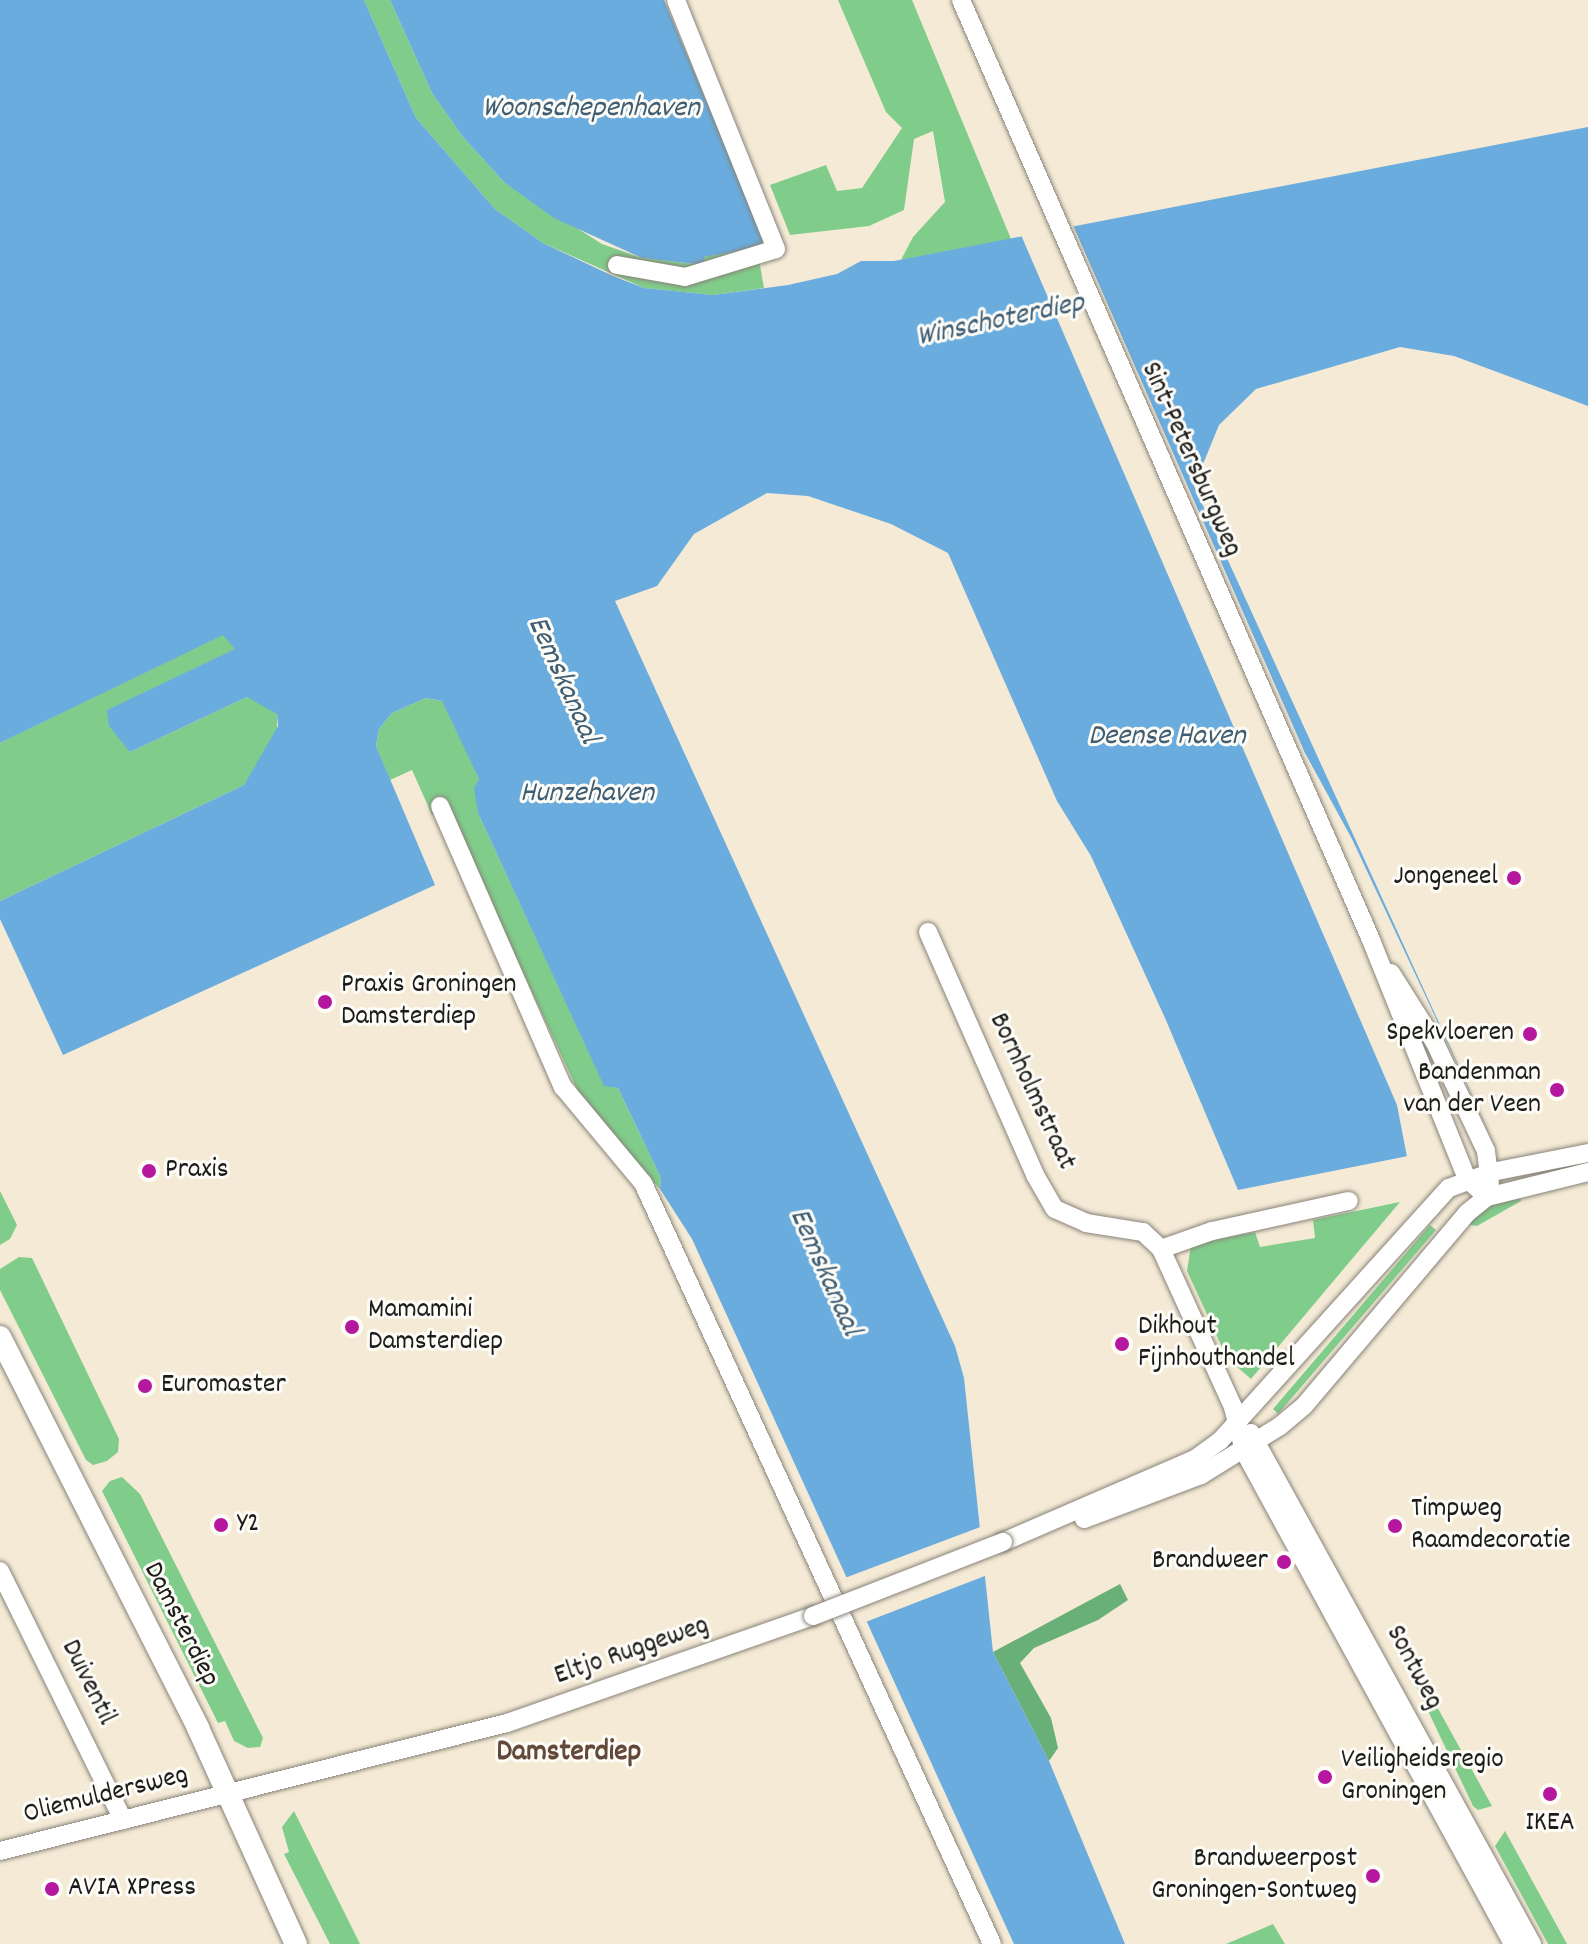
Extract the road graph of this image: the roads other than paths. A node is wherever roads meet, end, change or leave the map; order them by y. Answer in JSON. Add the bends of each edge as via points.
{"nodes":[{"id":1,"x":676,"y":0,"type":"edge"},
{"id":2,"x":962,"y":2,"type":"edge"},
{"id":3,"x":617,"y":265,"type":"dead end"},
{"id":4,"x":440,"y":806,"type":"dead end"},
{"id":5,"x":928,"y":932,"type":"dead end"},
{"id":6,"x":1371,"y":940,"type":"junction"},
{"id":7,"x":1588,"y":1153,"type":"edge"},
{"id":8,"x":1492,"y":1172,"type":"junction"},
{"id":9,"x":1588,"y":1172,"type":"edge"},
{"id":10,"x":1467,"y":1179,"type":"junction"},
{"id":11,"x":1487,"y":1197,"type":"junction"},
{"id":12,"x":1349,"y":1201,"type":"dead end"},
{"id":13,"x":1161,"y":1249,"type":"junction"},
{"id":14,"x":0,"y":1337,"type":"edge"},
{"id":15,"x":1240,"y":1423,"type":"junction"},
{"id":16,"x":1252,"y":1446,"type":"junction"},
{"id":17,"x":1046,"y":1527,"type":"junction"},
{"id":18,"x":0,"y":1571,"type":"edge"},
{"id":19,"x":226,"y":1794,"type":"junction"},
{"id":20,"x":123,"y":1820,"type":"junction"},
{"id":21,"x":0,"y":1851,"type":"edge"},
{"id":22,"x":296,"y":1944,"type":"edge"},
{"id":23,"x":992,"y":1944,"type":"edge"},
{"id":24,"x":1513,"y":1944,"type":"edge"},
{"id":25,"x":1532,"y":1944,"type":"edge"}],
"edges":[{"from":1,"to":3,"type":"street","via":[[776,249],[685,277]]},
{"from":2,"to":6,"type":"street","name":"Sint-Petersburgweg"},
{"from":4,"to":23,"type":"street","via":[[563,1087],[643,1183]]},
{"from":5,"to":13,"type":"street","name":"Bornholmstraat","via":[[1035,1175],[1055,1209],[1086,1223],[1143,1232]]},
{"from":6,"to":8,"type":"street","name":"Sint-Petersburgweg","via":[[1435,1043]]},
{"from":6,"to":10,"type":"street","name":"Sint-Petersburgweg"},
{"from":7,"to":8,"type":"street"},
{"from":8,"to":10,"type":"street"},
{"from":8,"to":11,"type":"street","name":"Sint-Petersburgweg"},
{"from":9,"to":11,"type":"street"},
{"from":10,"to":11,"type":"street","name":"Sint-Petersburgweg"},
{"from":10,"to":15,"type":"street","via":[[1431,1202]]},
{"from":11,"to":16,"type":"street","via":[[1467,1213],[1304,1406]]},
{"from":12,"to":13,"type":"street","via":[[1212,1231]]},
{"from":13,"to":15,"type":"street","name":"Sontweg"},
{"from":14,"to":19,"type":"main road","name":"Damsterdiep"},
{"from":15,"to":16,"type":"street","name":"Sontweg"},
{"from":15,"to":17,"type":"street","name":"Eltjo Ruggeweg","via":[[1195,1459]]},
{"from":16,"to":17,"type":"street","name":"Eltjo Ruggeweg","via":[[1200,1476],[1081,1520]]},
{"from":16,"to":24,"type":"street","name":"Sontweg"},
{"from":16,"to":25,"type":"street","name":"Sontweg"},
{"from":17,"to":19,"type":"street","name":"Eltjo Ruggeweg","bridge":true,"via":[[522,1719]]},
{"from":18,"to":20,"type":"street","name":"Duiventil"},
{"from":19,"to":20,"type":"street","name":"Oliemuldersweg"},
{"from":19,"to":22,"type":"main road","name":"Damsterdiep"},
{"from":20,"to":21,"type":"street","name":"Oliemuldersweg"}]}
